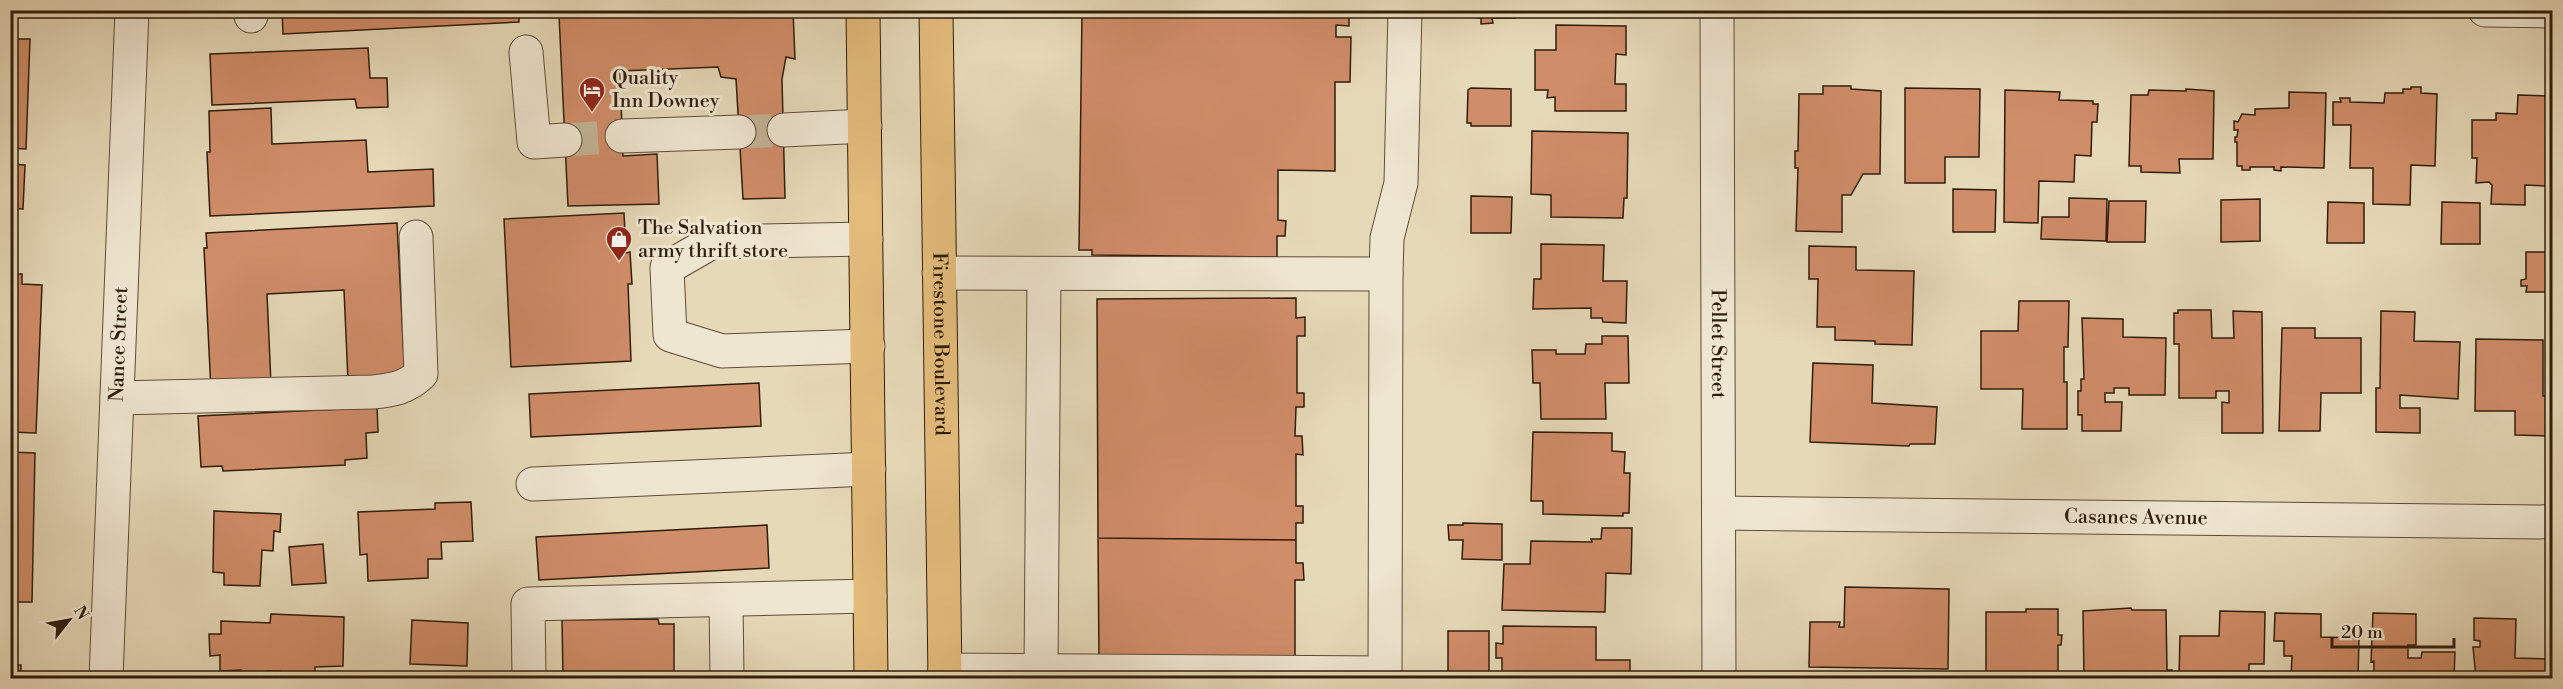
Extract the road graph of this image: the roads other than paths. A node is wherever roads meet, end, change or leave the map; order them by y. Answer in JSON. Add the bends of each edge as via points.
{"nodes":[{"id":1,"x":132,"y":10,"type":"edge"},
{"id":2,"x":863,"y":10,"type":"edge"},
{"id":3,"x":936,"y":10,"type":"edge"},
{"id":4,"x":1405,"y":10,"type":"edge"},
{"id":5,"x":1718,"y":10,"type":"edge"},
{"id":6,"x":2485,"y":10,"type":"edge"},
{"id":7,"x":2553,"y":11,"type":"edge"},
{"id":8,"x":526,"y":52,"type":"dead end"},
{"id":9,"x":865,"y":126,"type":"junction"},
{"id":10,"x":784,"y":130,"type":"tunnel mouth"},
{"id":11,"x":739,"y":132,"type":"tunnel mouth"},
{"id":12,"x":622,"y":136,"type":"tunnel mouth"},
{"id":13,"x":565,"y":140,"type":"tunnel mouth"},
{"id":14,"x":416,"y":237,"type":"dead end"},
{"id":15,"x":866,"y":240,"type":"junction"},
{"id":16,"x":939,"y":273,"type":"junction"},
{"id":17,"x":1044,"y":273,"type":"junction"},
{"id":18,"x":1386,"y":274,"type":"junction"},
{"id":19,"x":868,"y":346,"type":"junction"},
{"id":20,"x":117,"y":398,"type":"junction"},
{"id":21,"x":869,"y":469,"type":"junction"},
{"id":22,"x":533,"y":484,"type":"dead end"},
{"id":23,"x":1719,"y":513,"type":"junction"},
{"id":24,"x":2553,"y":522,"type":"edge"},
{"id":25,"x":870,"y":596,"type":"junction"},
{"id":26,"x":726,"y":600,"type":"junction"},
{"id":27,"x":1041,"y":671,"type":"junction"},
{"id":28,"x":945,"y":674,"type":"edge"},
{"id":29,"x":106,"y":678,"type":"edge"},
{"id":30,"x":529,"y":678,"type":"edge"},
{"id":31,"x":727,"y":678,"type":"edge"},
{"id":32,"x":871,"y":678,"type":"edge"},
{"id":33,"x":1719,"y":678,"type":"edge"}],
"edges":[{"from":1,"to":20,"type":"street","name":"Nance Street"},
{"from":2,"to":9,"type":"main road"},
{"from":3,"to":16,"type":"main road","name":"Firestone Boulevard"},
{"from":4,"to":18,"type":"street","via":[[1401,183],[1387,238]]},
{"from":5,"to":23,"type":"street","name":"Pellet Street"},
{"from":6,"to":7,"type":"street"},
{"from":8,"to":13,"type":"street","via":[[534,142]]},
{"from":9,"to":10,"type":"street"},
{"from":9,"to":15,"type":"main road"},
{"from":11,"to":12,"type":"street"},
{"from":14,"to":20,"type":"street","via":[[421,374],[411,383],[396,390],[373,392]]},
{"from":15,"to":19,"type":"main road"},
{"from":15,"to":19,"type":"street","via":[[712,242],[667,268],[670,335],[722,351]]},
{"from":16,"to":17,"type":"street"},
{"from":16,"to":28,"type":"main road","name":"Firestone Boulevard"},
{"from":17,"to":18,"type":"street"},
{"from":17,"to":27,"type":"street"},
{"from":18,"to":27,"type":"street","via":[[1385,673]]},
{"from":19,"to":21,"type":"main road"},
{"from":20,"to":29,"type":"street","name":"Nance Street"},
{"from":21,"to":22,"type":"street"},
{"from":21,"to":25,"type":"main road"},
{"from":23,"to":24,"type":"street","name":"Casanes Avenue"},
{"from":23,"to":33,"type":"street","name":"Pellet Street"},
{"from":25,"to":26,"type":"street"},
{"from":25,"to":32,"type":"main road"},
{"from":26,"to":30,"type":"street","via":[[528,604]]},
{"from":26,"to":31,"type":"street"},
{"from":27,"to":28,"type":"street"}]}
